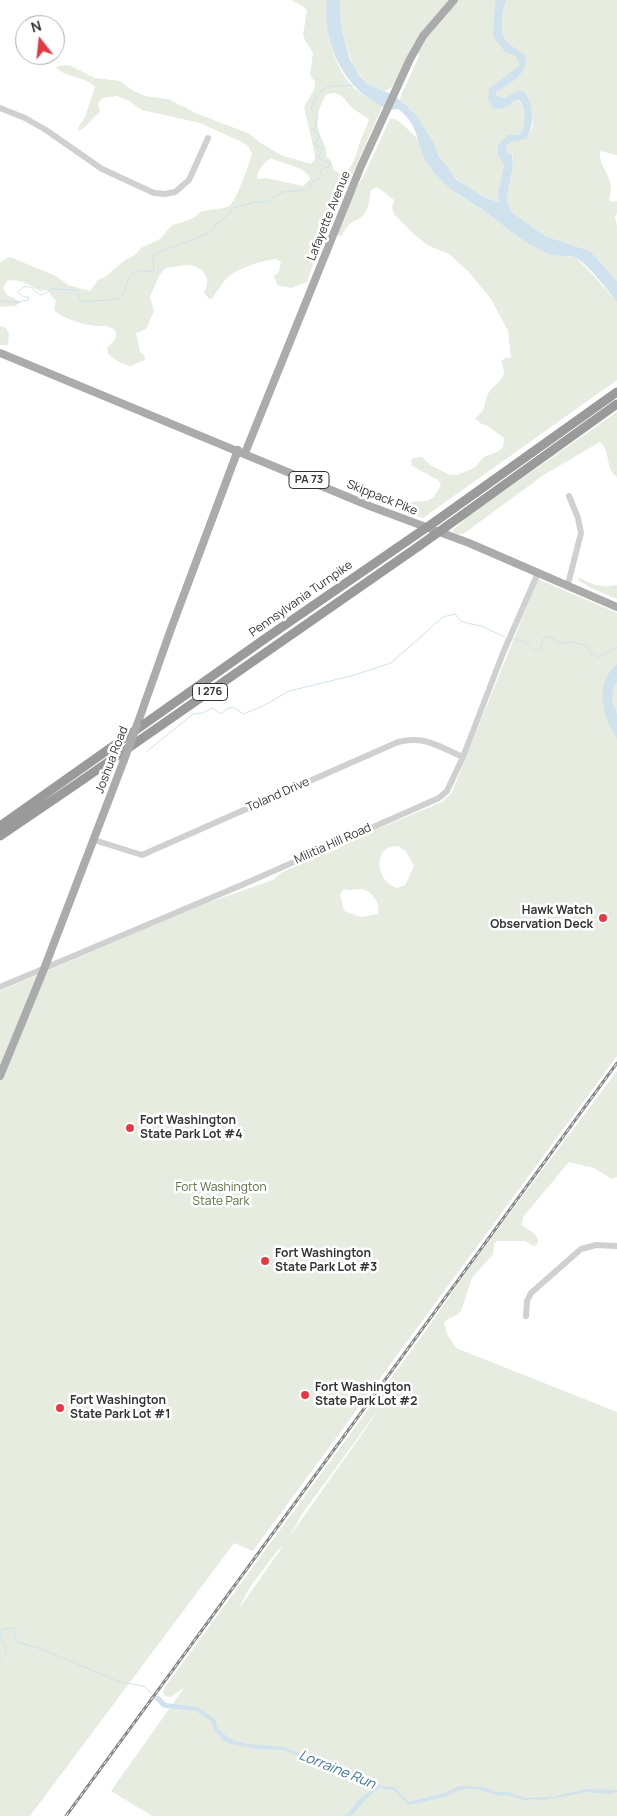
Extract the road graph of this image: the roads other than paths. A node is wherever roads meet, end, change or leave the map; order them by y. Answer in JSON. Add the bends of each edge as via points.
{"nodes":[{"id":1,"x":454,"y":0,"type":"edge"},
{"id":2,"x":0,"y":108,"type":"edge"},
{"id":3,"x":208,"y":138,"type":"dead end"},
{"id":4,"x":0,"y":353,"type":"edge"},
{"id":5,"x":617,"y":392,"type":"edge"},
{"id":6,"x":617,"y":404,"type":"edge"},
{"id":7,"x":241,"y":452,"type":"junction"},
{"id":8,"x":569,"y":496,"type":"dead end"},
{"id":9,"x":538,"y":573,"type":"junction"},
{"id":10,"x":568,"y":584,"type":"junction"},
{"id":11,"x":617,"y":607,"type":"edge"},
{"id":12,"x":463,"y":757,"type":"junction"},
{"id":13,"x":0,"y":826,"type":"edge"},
{"id":14,"x":0,"y":836,"type":"edge"},
{"id":15,"x":94,"y":840,"type":"junction"},
{"id":16,"x":44,"y":969,"type":"junction"},
{"id":17,"x":0,"y":988,"type":"edge"},
{"id":18,"x":0,"y":1076,"type":"edge"},
{"id":19,"x":617,"y":1246,"type":"edge"},
{"id":20,"x":526,"y":1316,"type":"dead end"}],
"edges":[{"from":1,"to":7,"type":"main road","name":"Lafayette Avenue","via":[[418,43],[394,93]]},
{"from":2,"to":3,"type":"street","via":[[46,130],[102,169],[160,194],[175,192],[185,186]]},
{"from":4,"to":7,"type":"main road","name":"Skippack Pike","number":"PA 73"},
{"from":5,"to":13,"type":"highway","name":"Pennsylvania Turnpike","number":"I 276","bridge":true},
{"from":6,"to":14,"type":"highway","name":"Pennsylvania Turnpike","number":"I 276","bridge":true,"via":[[419,546]]},
{"from":7,"to":9,"type":"main road","name":"Skippack Pike","number":"PA 73"},
{"from":7,"to":15,"type":"main road","name":"Joshua Road","bridge":true,"via":[[170,629]]},
{"from":8,"to":10,"type":"street","via":[[582,533]]},
{"from":9,"to":10,"type":"main road","name":"Skippack Pike","number":"PA 73"},
{"from":9,"to":12,"type":"street","name":"Militia Hill Road"},
{"from":10,"to":11,"type":"main road","name":"Skippack Pike","number":"PA 73"},
{"from":12,"to":15,"type":"street","name":"Toland Drive","via":[[422,740],[411,739],[142,854]]},
{"from":12,"to":16,"type":"street","name":"Militia Hill Road","via":[[447,791],[439,798]]},
{"from":15,"to":16,"type":"main road","name":"Joshua Road"},
{"from":16,"to":17,"type":"street","name":"Militia Hill Road"},
{"from":16,"to":18,"type":"main road","name":"Joshua Road"},
{"from":19,"to":20,"type":"street","via":[[590,1246],[578,1251],[531,1293]]}]}
